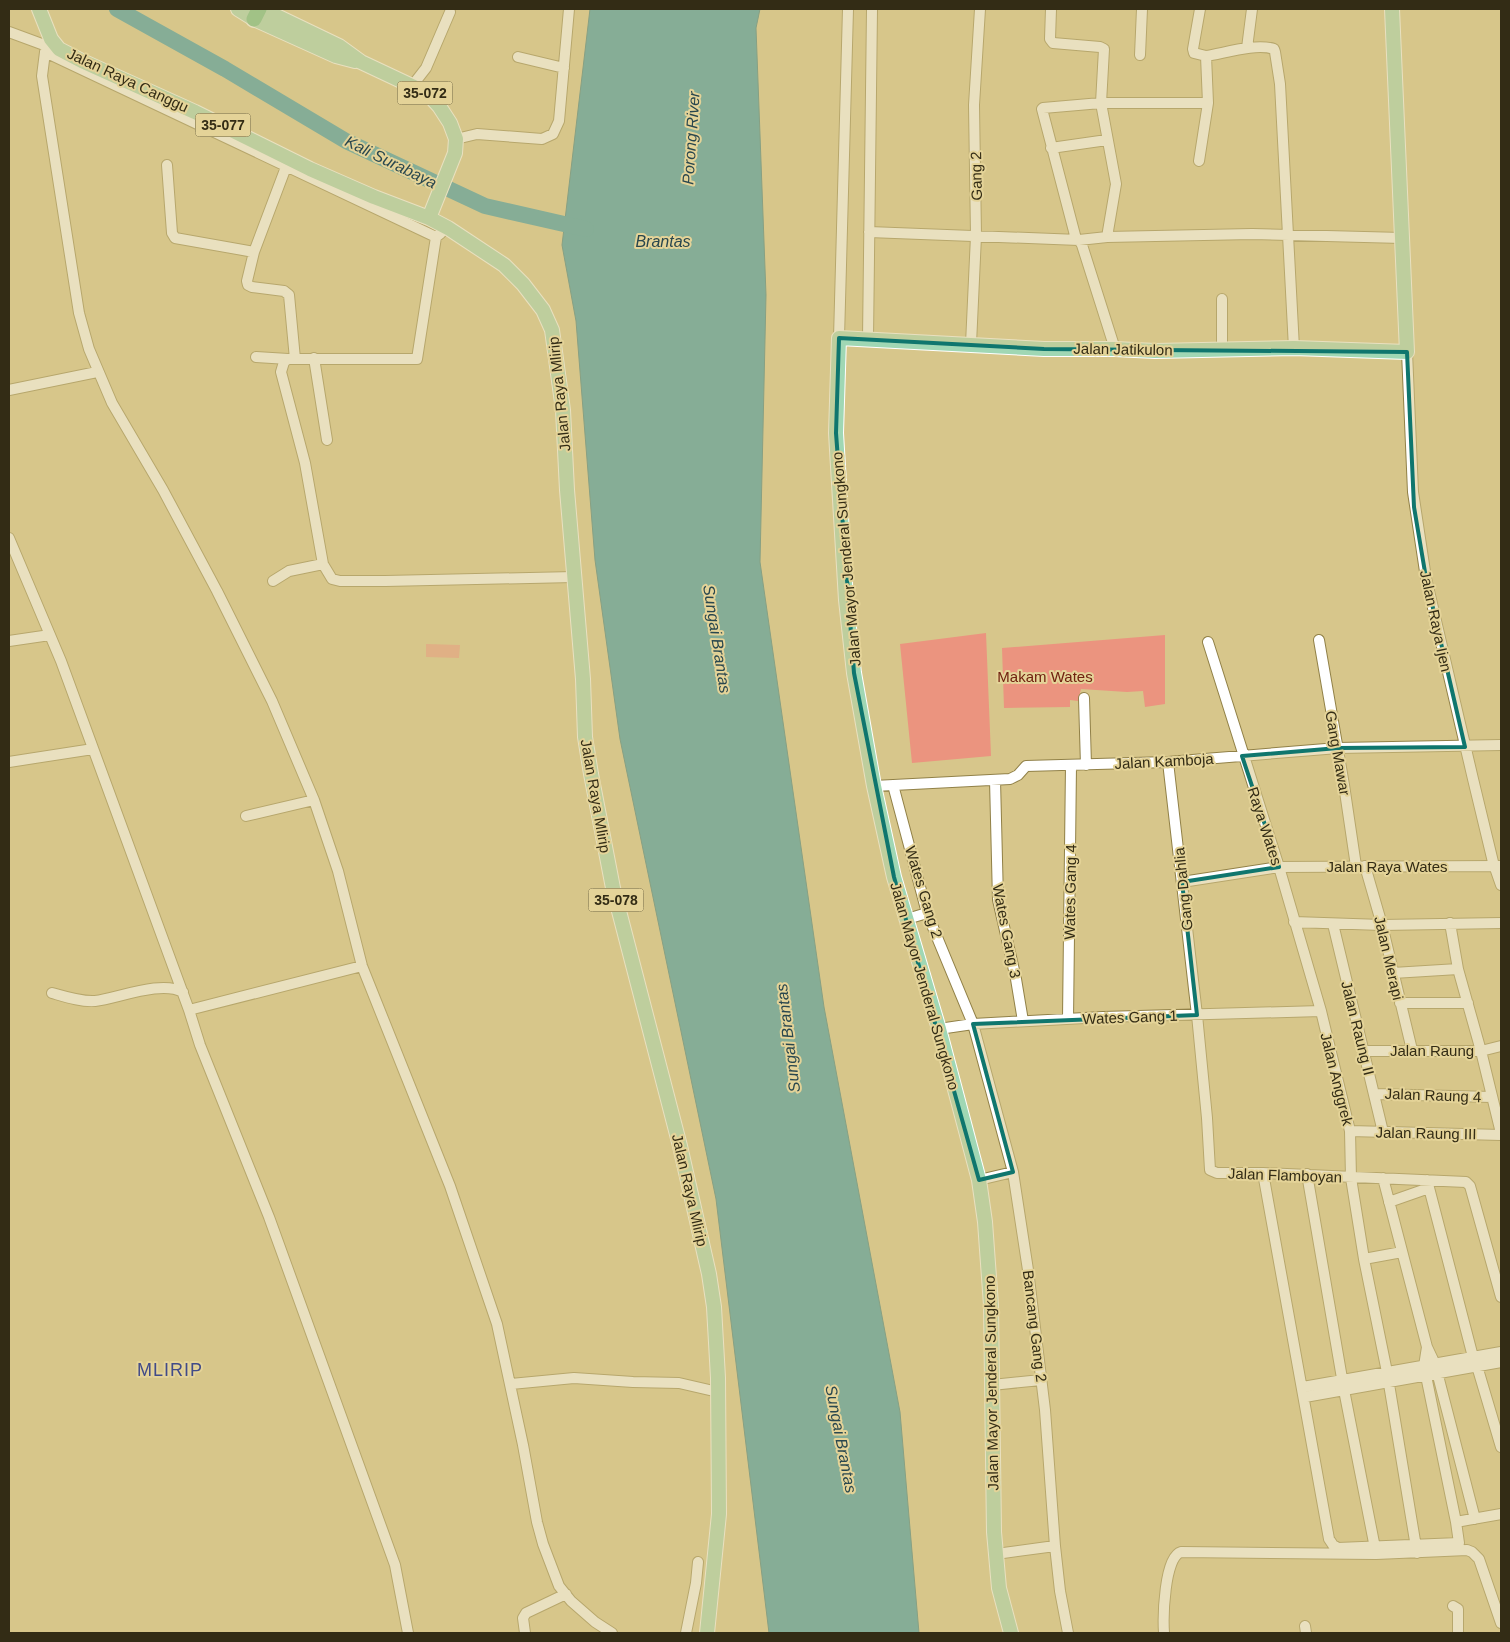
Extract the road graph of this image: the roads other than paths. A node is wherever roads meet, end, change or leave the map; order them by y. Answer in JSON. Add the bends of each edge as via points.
{"nodes":[{"id":1,"x":39,"y":9,"type":"edge"},
{"id":2,"x":238,"y":9,"type":"edge"},
{"id":3,"x":570,"y":9,"type":"edge"},
{"id":4,"x":848,"y":9,"type":"edge"},
{"id":5,"x":872,"y":9,"type":"edge"},
{"id":6,"x":980,"y":9,"type":"edge"},
{"id":7,"x":1051,"y":9,"type":"edge"},
{"id":8,"x":1142,"y":9,"type":"edge"},
{"id":9,"x":1200,"y":9,"type":"edge"},
{"id":10,"x":1252,"y":9,"type":"edge"},
{"id":11,"x":1392,"y":9,"type":"edge"},
{"id":12,"x":258,"y":12,"type":"edge"},
{"id":13,"x":450,"y":12,"type":"dead end"},
{"id":14,"x":9,"y":32,"type":"edge"},
{"id":15,"x":48,"y":46,"type":"junction"},
{"id":16,"x":1247,"y":48,"type":"junction"},
{"id":17,"x":1140,"y":55,"type":"dead end"},
{"id":18,"x":1206,"y":56,"type":"junction"},
{"id":19,"x":518,"y":57,"type":"dead end"},
{"id":20,"x":564,"y":68,"type":"junction"},
{"id":21,"x":412,"y":86,"type":"junction"},
{"id":22,"x":1101,"y":103,"type":"junction"},
{"id":23,"x":1208,"y":103,"type":"junction"},
{"id":24,"x":1107,"y":140,"type":"junction"},
{"id":25,"x":455,"y":146,"type":"junction"},
{"id":26,"x":1051,"y":148,"type":"junction"},
{"id":27,"x":1199,"y":161,"type":"dead end"},
{"id":28,"x":167,"y":165,"type":"dead end"},
{"id":29,"x":286,"y":167,"type":"junction"},
{"id":30,"x":429,"y":218,"type":"junction"},
{"id":31,"x":448,"y":228,"type":"junction"},
{"id":32,"x":869,"y":232,"type":"junction"},
{"id":33,"x":1288,"y":235,"type":"junction"},
{"id":34,"x":976,"y":236,"type":"junction"},
{"id":35,"x":1107,"y":236,"type":"junction"},
{"id":36,"x":436,"y":237,"type":"junction"},
{"id":37,"x":1402,"y":238,"type":"junction"},
{"id":38,"x":1077,"y":240,"type":"junction"},
{"id":39,"x":254,"y":252,"type":"junction"},
{"id":40,"x":1222,"y":299,"type":"dead end"},
{"id":41,"x":839,"y":338,"type":"junction"},
{"id":42,"x":868,"y":339,"type":"junction"},
{"id":43,"x":972,"y":344,"type":"junction"},
{"id":44,"x":1222,"y":348,"type":"junction"},
{"id":45,"x":1294,"y":348,"type":"junction"},
{"id":46,"x":1115,"y":349,"type":"junction"},
{"id":47,"x":1407,"y":352,"type":"junction"},
{"id":48,"x":256,"y":358,"type":"dead end"},
{"id":49,"x":314,"y":358,"type":"junction"},
{"id":50,"x":291,"y":359,"type":"junction"},
{"id":51,"x":97,"y":372,"type":"junction"},
{"id":52,"x":9,"y":390,"type":"edge"},
{"id":53,"x":327,"y":440,"type":"dead end"},
{"id":54,"x":9,"y":538,"type":"edge"},
{"id":55,"x":323,"y":564,"type":"junction"},
{"id":56,"x":574,"y":576,"type":"junction"},
{"id":57,"x":273,"y":581,"type":"dead end"},
{"id":58,"x":50,"y":635,"type":"junction"},
{"id":59,"x":1319,"y":640,"type":"dead end"},
{"id":60,"x":9,"y":641,"type":"edge"},
{"id":61,"x":1208,"y":642,"type":"dead end"},
{"id":62,"x":1084,"y":698,"type":"dead end"},
{"id":63,"x":1501,"y":745,"type":"edge"},
{"id":64,"x":1465,"y":747,"type":"junction"},
{"id":65,"x":1338,"y":748,"type":"junction"},
{"id":66,"x":93,"y":749,"type":"junction"},
{"id":67,"x":1242,"y":756,"type":"junction"},
{"id":68,"x":9,"y":762,"type":"edge"},
{"id":69,"x":1168,"y":762,"type":"junction"},
{"id":70,"x":1071,"y":765,"type":"junction"},
{"id":71,"x":1086,"y":765,"type":"junction"},
{"id":72,"x":995,"y":780,"type":"junction"},
{"id":73,"x":894,"y":785,"type":"junction"},
{"id":74,"x":874,"y":786,"type":"junction"},
{"id":75,"x":314,"y":800,"type":"junction"},
{"id":76,"x":246,"y":816,"type":"dead end"},
{"id":77,"x":1360,"y":866,"type":"junction"},
{"id":78,"x":1498,"y":866,"type":"edge"},
{"id":79,"x":1279,"y":867,"type":"junction"},
{"id":80,"x":1182,"y":882,"type":"junction"},
{"id":81,"x":1501,"y":885,"type":"edge"},
{"id":82,"x":927,"y":913,"type":"junction"},
{"id":83,"x":907,"y":920,"type":"junction"},
{"id":84,"x":1294,"y":922,"type":"junction"},
{"id":85,"x":1450,"y":923,"type":"junction"},
{"id":86,"x":1501,"y":923,"type":"edge"},
{"id":87,"x":1332,"y":924,"type":"junction"},
{"id":88,"x":1382,"y":925,"type":"junction"},
{"id":89,"x":362,"y":966,"type":"junction"},
{"id":90,"x":1458,"y":969,"type":"junction"},
{"id":91,"x":1393,"y":973,"type":"junction"},
{"id":92,"x":183,"y":992,"type":"junction"},
{"id":93,"x":52,"y":993,"type":"dead end"},
{"id":94,"x":1400,"y":1003,"type":"junction"},
{"id":95,"x":1468,"y":1003,"type":"junction"},
{"id":96,"x":190,"y":1010,"type":"junction"},
{"id":97,"x":1321,"y":1011,"type":"junction"},
{"id":98,"x":1197,"y":1015,"type":"junction"},
{"id":99,"x":1068,"y":1019,"type":"junction"},
{"id":100,"x":1023,"y":1021,"type":"junction"},
{"id":101,"x":973,"y":1024,"type":"junction"},
{"id":102,"x":939,"y":1029,"type":"junction"},
{"id":103,"x":1501,"y":1046,"type":"edge"},
{"id":104,"x":1412,"y":1050,"type":"junction"},
{"id":105,"x":1363,"y":1051,"type":"junction"},
{"id":106,"x":1481,"y":1051,"type":"junction"},
{"id":107,"x":1374,"y":1094,"type":"junction"},
{"id":108,"x":1492,"y":1097,"type":"junction"},
{"id":109,"x":1350,"y":1130,"type":"junction"},
{"id":110,"x":1383,"y":1132,"type":"junction"},
{"id":111,"x":1501,"y":1134,"type":"edge"},
{"id":112,"x":1013,"y":1172,"type":"junction"},
{"id":113,"x":1263,"y":1173,"type":"junction"},
{"id":114,"x":1307,"y":1174,"type":"junction"},
{"id":115,"x":1351,"y":1178,"type":"junction"},
{"id":116,"x":1383,"y":1178,"type":"junction"},
{"id":117,"x":978,"y":1180,"type":"junction"},
{"id":118,"x":1428,"y":1184,"type":"junction"},
{"id":119,"x":1389,"y":1202,"type":"junction"},
{"id":120,"x":1402,"y":1252,"type":"junction"},
{"id":121,"x":1364,"y":1258,"type":"junction"},
{"id":122,"x":1501,"y":1296,"type":"edge"},
{"id":123,"x":1427,"y":1347,"type":"junction"},
{"id":124,"x":1501,"y":1352,"type":"edge"},
{"id":125,"x":1475,"y":1362,"type":"junction"},
{"id":126,"x":1501,"y":1362,"type":"edge"},
{"id":127,"x":1436,"y":1369,"type":"junction"},
{"id":128,"x":1425,"y":1371,"type":"junction"},
{"id":129,"x":1387,"y":1377,"type":"junction"},
{"id":130,"x":1041,"y":1380,"type":"junction"},
{"id":131,"x":510,"y":1384,"type":"junction"},
{"id":132,"x":1343,"y":1385,"type":"junction"},
{"id":133,"x":992,"y":1386,"type":"junction"},
{"id":134,"x":718,"y":1392,"type":"junction"},
{"id":135,"x":1304,"y":1392,"type":"junction"},
{"id":136,"x":1501,"y":1447,"type":"edge"},
{"id":137,"x":1498,"y":1516,"type":"edge"},
{"id":138,"x":1475,"y":1519,"type":"junction"},
{"id":139,"x":1456,"y":1522,"type":"junction"},
{"id":140,"x":1055,"y":1546,"type":"junction"},
{"id":141,"x":1416,"y":1549,"type":"junction"},
{"id":142,"x":1376,"y":1550,"type":"junction"},
{"id":143,"x":996,"y":1554,"type":"junction"},
{"id":144,"x":698,"y":1562,"type":"dead end"},
{"id":145,"x":566,"y":1594,"type":"junction"},
{"id":146,"x":1453,"y":1606,"type":"dead end"},
{"id":147,"x":1501,"y":1623,"type":"edge"},
{"id":148,"x":408,"y":1633,"type":"edge"},
{"id":149,"x":525,"y":1633,"type":"edge"},
{"id":150,"x":612,"y":1633,"type":"edge"},
{"id":151,"x":686,"y":1633,"type":"edge"},
{"id":152,"x":707,"y":1633,"type":"edge"},
{"id":153,"x":1012,"y":1633,"type":"edge"},
{"id":154,"x":1068,"y":1633,"type":"edge"},
{"id":155,"x":1164,"y":1633,"type":"edge"},
{"id":156,"x":1458,"y":1633,"type":"edge"}],
"edges":[{"from":1,"to":15,"type":"main road","name":"Jalan Raya Canggu"},
{"from":2,"to":12,"type":"main road","number":"35-072"},
{"from":3,"to":20,"type":"street"},
{"from":4,"to":41,"type":"street"},
{"from":5,"to":32,"type":"street"},
{"from":6,"to":34,"type":"street","name":"Gang 2","via":[[974,105]]},
{"from":7,"to":22,"type":"street","via":[[1050,39],[1053,43],[1104,50]]},
{"from":8,"to":17,"type":"street"},
{"from":9,"to":18,"type":"street","via":[[1193,49],[1194,53]]},
{"from":10,"to":16,"type":"street"},
{"from":11,"to":37,"type":"main road"},
{"from":12,"to":21,"type":"main road","number":"35-072","via":[[336,56],[361,62]]},
{"from":13,"to":21,"type":"street","via":[[426,68]]},
{"from":14,"to":15,"type":"street"},
{"from":15,"to":29,"type":"street"},
{"from":15,"to":30,"type":"main road","name":"Jalan Raya Canggu","number":"35-077","via":[[60,48],[310,169]]},
{"from":15,"to":51,"type":"street","via":[[42,76],[79,313]]},
{"from":16,"to":18,"type":"street"},
{"from":16,"to":33,"type":"street","via":[[1268,47],[1275,52],[1280,84]]},
{"from":18,"to":23,"type":"street"},
{"from":19,"to":20,"type":"street"},
{"from":20,"to":25,"type":"street","via":[[559,121],[549,137],[477,134]]},
{"from":21,"to":25,"type":"main road","number":"35-072","via":[[428,94],[439,106],[450,123]]},
{"from":22,"to":23,"type":"street"},
{"from":22,"to":24,"type":"street"},
{"from":22,"to":26,"type":"street","via":[[1042,108]]},
{"from":23,"to":27,"type":"street"},
{"from":24,"to":26,"type":"street"},
{"from":24,"to":35,"type":"street","via":[[1116,184]]},
{"from":25,"to":30,"type":"main road"},
{"from":26,"to":38,"type":"street"},
{"from":28,"to":39,"type":"street","via":[[175,238]]},
{"from":29,"to":36,"type":"street"},
{"from":29,"to":39,"type":"street"},
{"from":30,"to":31,"type":"main road","name":"Jalan Raya Mlirip","number":"35-078"},
{"from":31,"to":36,"type":"street"},
{"from":31,"to":56,"type":"main road","name":"Jalan Raya Mlirip","number":"35-078","via":[[504,265],[543,310],[552,330],[563,410]]},
{"from":32,"to":34,"type":"street"},
{"from":32,"to":42,"type":"street"},
{"from":33,"to":35,"type":"street"},
{"from":33,"to":37,"type":"street"},
{"from":33,"to":45,"type":"street"},
{"from":34,"to":38,"type":"street"},
{"from":34,"to":43,"type":"street","name":"Gang 2"},
{"from":35,"to":38,"type":"street"},
{"from":36,"to":49,"type":"street","via":[[418,358]]},
{"from":37,"to":47,"type":"main road"},
{"from":38,"to":46,"type":"street","via":[[1082,245]]},
{"from":39,"to":50,"type":"street","via":[[248,286],[284,291],[290,295]]},
{"from":40,"to":44,"type":"street"},
{"from":41,"to":42,"type":"main road","name":"Jalan Jatikulon"},
{"from":41,"to":74,"type":"main road","name":"Jalan Mayor Jenderal Sungkono","via":[[836,433],[846,600],[854,673]]},
{"from":42,"to":43,"type":"main road","name":"Jalan Jatikulon"},
{"from":43,"to":46,"type":"main road","name":"Jalan Jatikulon"},
{"from":44,"to":45,"type":"main road","name":"Jalan Jatikulon"},
{"from":44,"to":46,"type":"main road","name":"Jalan Jatikulon"},
{"from":45,"to":47,"type":"main road","name":"Jalan Jatikulon"},
{"from":47,"to":64,"type":"street","name":"Jalan Raya Ijen","via":[[1414,507],[1426,578]]},
{"from":48,"to":50,"type":"street"},
{"from":49,"to":50,"type":"street"},
{"from":49,"to":53,"type":"street"},
{"from":50,"to":55,"type":"street","via":[[284,362],[281,372],[305,463]]},
{"from":51,"to":52,"type":"street"},
{"from":51,"to":75,"type":"street","via":[[217,591],[272,701]]},
{"from":54,"to":58,"type":"street"},
{"from":55,"to":56,"type":"street","via":[[332,580],[340,581]]},
{"from":55,"to":57,"type":"street","via":[[289,571]]},
{"from":56,"to":134,"type":"main road","name":"Jalan Raya Mlirip","number":"35-078","via":[[585,737],[591,774],[613,888],[678,1137],[709,1274]]},
{"from":58,"to":60,"type":"street"},
{"from":58,"to":66,"type":"street"},
{"from":59,"to":65,"type":"street","name":"Gang Mawar"},
{"from":61,"to":67,"type":"street","name":"Raya Wates"},
{"from":62,"to":71,"type":"street"},
{"from":63,"to":64,"type":"street","name":"Jalan Kamboja"},
{"from":64,"to":65,"type":"street","name":"Jalan Kamboja"},
{"from":64,"to":78,"type":"street","name":"Jalan Raya Ijen"},
{"from":65,"to":67,"type":"street","name":"Jalan Kamboja"},
{"from":65,"to":77,"type":"street","name":"Gang Mawar"},
{"from":66,"to":68,"type":"street"},
{"from":66,"to":92,"type":"street"},
{"from":67,"to":69,"type":"street","name":"Jalan Kamboja"},
{"from":67,"to":79,"type":"street","name":"Raya Wates"},
{"from":69,"to":71,"type":"street","name":"Jalan Kamboja"},
{"from":69,"to":80,"type":"street","name":"Gang Dahlia"},
{"from":70,"to":71,"type":"street","name":"Jalan Kamboja"},
{"from":70,"to":72,"type":"street","name":"Jalan Kamboja","via":[[1026,766],[1010,779]]},
{"from":70,"to":99,"type":"street","name":"Wates Gang 4"},
{"from":72,"to":73,"type":"street","name":"Jalan Kamboja"},
{"from":72,"to":100,"type":"street","name":"Wates Gang 3","via":[[998,900]]},
{"from":73,"to":74,"type":"street","name":"Jalan Kamboja"},
{"from":73,"to":82,"type":"street","name":"Wates Gang 2"},
{"from":74,"to":83,"type":"main road","name":"Jalan Mayor Jenderal Sungkono"},
{"from":75,"to":76,"type":"street"},
{"from":75,"to":89,"type":"street","via":[[338,872]]},
{"from":77,"to":78,"type":"street","name":"Jalan Raya Wates"},
{"from":77,"to":79,"type":"street","name":"Jalan Raya Wates"},
{"from":77,"to":88,"type":"street","name":"Jalan Merapi"},
{"from":78,"to":81,"type":"street","name":"Jalan Raya Ijen"},
{"from":79,"to":80,"type":"street","name":"Jalan Raya Wates"},
{"from":79,"to":84,"type":"street","name":"Raya Wates"},
{"from":80,"to":98,"type":"street","name":"Gang Dahlia"},
{"from":82,"to":83,"type":"street"},
{"from":82,"to":101,"type":"street","name":"Wates Gang 2"},
{"from":83,"to":102,"type":"main road","name":"Jalan Mayor Jenderal Sungkono"},
{"from":84,"to":87,"type":"street"},
{"from":84,"to":97,"type":"street","name":"Raya Wates"},
{"from":85,"to":86,"type":"street"},
{"from":85,"to":88,"type":"street"},
{"from":85,"to":90,"type":"street"},
{"from":87,"to":88,"type":"street"},
{"from":87,"to":105,"type":"street","name":"Jalan Raung II"},
{"from":88,"to":91,"type":"street","name":"Jalan Merapi"},
{"from":89,"to":96,"type":"street"},
{"from":89,"to":131,"type":"street","via":[[450,1186],[497,1324]]},
{"from":90,"to":91,"type":"street"},
{"from":90,"to":95,"type":"street"},
{"from":91,"to":94,"type":"street","name":"Jalan Merapi"},
{"from":92,"to":93,"type":"street","via":[[165,988],[144,990],[92,1001]]},
{"from":92,"to":96,"type":"street"},
{"from":94,"to":95,"type":"street"},
{"from":94,"to":104,"type":"street","name":"Jalan Merapi"},
{"from":95,"to":106,"type":"street"},
{"from":96,"to":148,"type":"street","via":[[200,1045],[269,1217],[395,1565]]},
{"from":97,"to":98,"type":"street","name":"Wates Gang 1"},
{"from":97,"to":109,"type":"street","name":"Jalan Anggrek"},
{"from":98,"to":99,"type":"street","name":"Wates Gang 1"},
{"from":98,"to":113,"type":"street","name":"Jalan Flamboyan","via":[[1210,1170],[1217,1173]]},
{"from":99,"to":100,"type":"street","name":"Wates Gang 1"},
{"from":100,"to":101,"type":"street","name":"Wates Gang 1"},
{"from":101,"to":102,"type":"street","name":"Wates Gang 1"},
{"from":101,"to":112,"type":"street","name":"Bancang Gang 2"},
{"from":102,"to":117,"type":"main road","name":"Jalan Mayor Jenderal Sungkono"},
{"from":103,"to":106,"type":"street","name":"Jalan Raung"},
{"from":104,"to":105,"type":"street","name":"Jalan Raung"},
{"from":104,"to":106,"type":"street","name":"Jalan Raung"},
{"from":105,"to":107,"type":"street","name":"Jalan Raung II"},
{"from":106,"to":108,"type":"street"},
{"from":107,"to":108,"type":"street","name":"Jalan Raung 4"},
{"from":107,"to":110,"type":"street","name":"Jalan Raung II"},
{"from":108,"to":111,"type":"street"},
{"from":109,"to":110,"type":"street","name":"Jalan Raung III"},
{"from":109,"to":115,"type":"street","name":"Jalan Anggrek"},
{"from":110,"to":111,"type":"street","name":"Jalan Raung III"},
{"from":112,"to":117,"type":"street"},
{"from":112,"to":130,"type":"street","name":"Bancang Gang 2"},
{"from":113,"to":114,"type":"street","name":"Jalan Flamboyan"},
{"from":113,"to":135,"type":"street"},
{"from":114,"to":115,"type":"street","name":"Jalan Flamboyan"},
{"from":114,"to":132,"type":"street"},
{"from":115,"to":116,"type":"street","name":"Jalan Flamboyan"},
{"from":115,"to":121,"type":"street","name":"Jalan Anggrek"},
{"from":116,"to":118,"type":"street","name":"Jalan Flamboyan"},
{"from":116,"to":119,"type":"street"},
{"from":117,"to":133,"type":"main road","name":"Jalan Mayor Jenderal Sungkono","via":[[985,1222]]},
{"from":118,"to":119,"type":"street"},
{"from":118,"to":122,"type":"street","name":"Jalan Flamboyan","via":[[1463,1181],[1470,1186]]},
{"from":118,"to":125,"type":"street"},
{"from":119,"to":120,"type":"street"},
{"from":120,"to":121,"type":"street"},
{"from":120,"to":123,"type":"street"},
{"from":121,"to":129,"type":"street","name":"Jalan Anggrek"},
{"from":123,"to":127,"type":"street"},
{"from":123,"to":128,"type":"street"},
{"from":124,"to":125,"type":"street"},
{"from":125,"to":126,"type":"street"},
{"from":125,"to":127,"type":"street"},
{"from":125,"to":136,"type":"street"},
{"from":127,"to":128,"type":"street"},
{"from":127,"to":138,"type":"street"},
{"from":128,"to":129,"type":"street"},
{"from":128,"to":139,"type":"street"},
{"from":129,"to":132,"type":"street"},
{"from":129,"to":141,"type":"street","name":"Jalan Anggrek"},
{"from":130,"to":133,"type":"street"},
{"from":130,"to":140,"type":"street","name":"Bancang Gang 2"},
{"from":131,"to":134,"type":"street","via":[[574,1378],[679,1383]]},
{"from":131,"to":145,"type":"street","via":[[537,1522],[554,1575]]},
{"from":132,"to":135,"type":"street"},
{"from":132,"to":142,"type":"street"},
{"from":133,"to":143,"type":"main road","name":"Jalan Mayor Jenderal Sungkono"},
{"from":134,"to":152,"type":"main road","name":"Jalan Raya Mlirip","number":"35-078","via":[[719,1514]]},
{"from":135,"to":142,"type":"street","via":[[1330,1543],[1338,1548]]},
{"from":137,"to":138,"type":"street"},
{"from":138,"to":139,"type":"street"},
{"from":139,"to":141,"type":"street","via":[[1458,1544]]},
{"from":140,"to":143,"type":"street"},
{"from":140,"to":154,"type":"street","name":"Bancang Gang 2"},
{"from":141,"to":142,"type":"street"},
{"from":141,"to":147,"type":"street","via":[[1472,1552],[1479,1559]]},
{"from":142,"to":155,"type":"street","via":[[1181,1552],[1175,1555],[1168,1581]]},
{"from":143,"to":153,"type":"main road","name":"Jalan Mayor Jenderal Sungkono","via":[[999,1588]]},
{"from":144,"to":151,"type":"street"},
{"from":145,"to":149,"type":"street","via":[[526,1613],[523,1618]]},
{"from":145,"to":150,"type":"street","via":[[594,1622]]},
{"from":146,"to":156,"type":"street","via":[[1458,1609]]}]}
